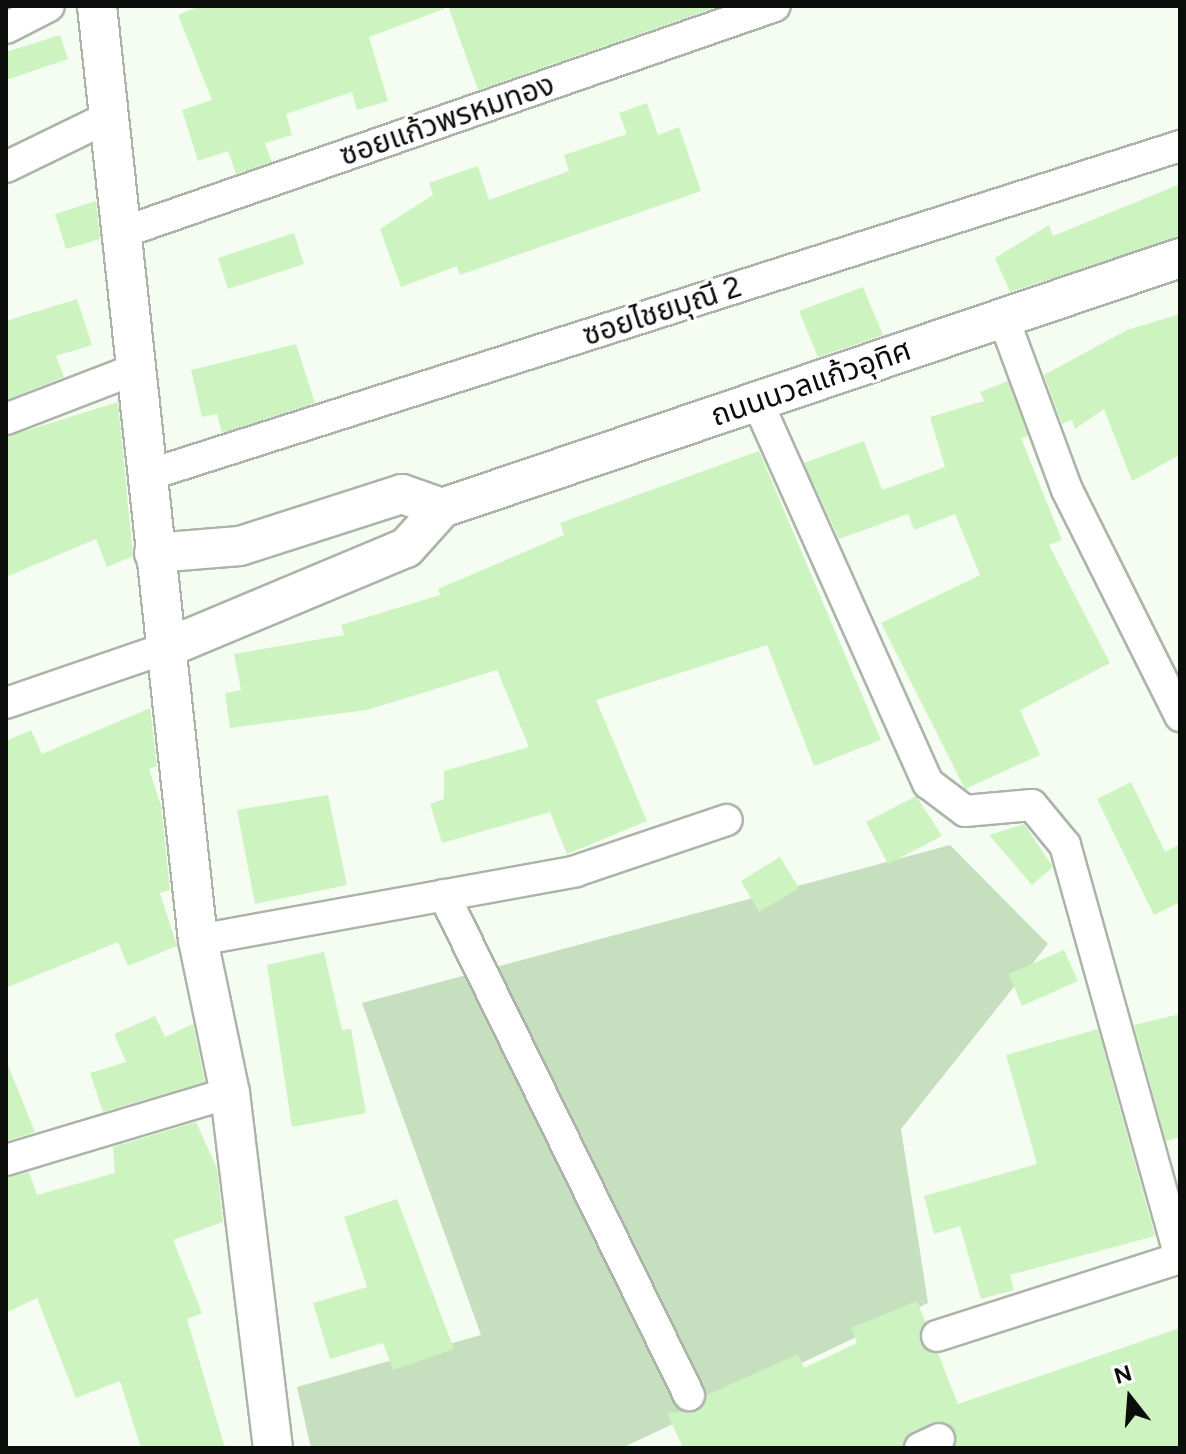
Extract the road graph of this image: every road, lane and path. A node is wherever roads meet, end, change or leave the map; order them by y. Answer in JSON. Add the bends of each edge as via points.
{"nodes":[{"id":1,"x":49,"y":6,"type":"edge"},
{"id":2,"x":97,"y":6,"type":"edge"},
{"id":3,"x":775,"y":6,"type":"edge"},
{"id":4,"x":6,"y":28,"type":"edge"},
{"id":5,"x":107,"y":118,"type":"junction"},
{"id":6,"x":1180,"y":146,"type":"edge"},
{"id":7,"x":6,"y":167,"type":"edge"},
{"id":8,"x":118,"y":234,"type":"junction"},
{"id":9,"x":1180,"y":258,"type":"edge"},
{"id":10,"x":1003,"y":317,"type":"junction"},
{"id":11,"x":133,"y":370,"type":"junction"},
{"id":12,"x":757,"y":401,"type":"junction"},
{"id":13,"x":6,"y":419,"type":"edge"},
{"id":14,"x":145,"y":476,"type":"junction"},
{"id":15,"x":442,"y":508,"type":"junction"},
{"id":16,"x":154,"y":553,"type":"junction"},
{"id":17,"x":164,"y":649,"type":"junction"},
{"id":18,"x":6,"y":703,"type":"edge"},
{"id":19,"x":1177,"y":704,"type":"edge"},
{"id":20,"x":727,"y":820,"type":"dead end"},
{"id":21,"x":444,"y":895,"type":"junction"},
{"id":22,"x":198,"y":940,"type":"junction"},
{"id":23,"x":230,"y":1093,"type":"junction"},
{"id":24,"x":6,"y":1160,"type":"edge"},
{"id":25,"x":1180,"y":1258,"type":"edge"},
{"id":26,"x":937,"y":1336,"type":"dead end"},
{"id":27,"x":689,"y":1395,"type":"dead end"},
{"id":28,"x":273,"y":1448,"type":"edge"}],
"edges":[{"from":1,"to":4,"type":"street"},
{"from":2,"to":5,"type":"street"},
{"from":3,"to":8,"type":"street","name":"ซอยแก้วพรหมทอง"},
{"from":5,"to":7,"type":"street"},
{"from":5,"to":8,"type":"street"},
{"from":6,"to":14,"type":"street","name":"ซอยไชยมุณี 2"},
{"from":8,"to":11,"type":"street"},
{"from":9,"to":10,"type":"street","name":"ถนนนวลแก้วอุทิศ"},
{"from":10,"to":12,"type":"street","name":"ถนนนวลแก้วอุทิศ"},
{"from":10,"to":19,"type":"street","via":[[1067,490]]},
{"from":11,"to":13,"type":"street"},
{"from":11,"to":14,"type":"street"},
{"from":12,"to":15,"type":"street","name":"ถนนนวลแก้วอุทิศ"},
{"from":12,"to":25,"type":"street","via":[[928,783],[965,811],[1032,805],[1065,845]]},
{"from":14,"to":16,"type":"street"},
{"from":15,"to":16,"type":"street","via":[[402,494],[240,546]]},
{"from":15,"to":17,"type":"street","name":"ถนนนวลแก้วอุทิศ","via":[[406,548]]},
{"from":16,"to":17,"type":"street"},
{"from":17,"to":18,"type":"street"},
{"from":17,"to":22,"type":"street"},
{"from":20,"to":21,"type":"street","via":[[576,871]]},
{"from":21,"to":22,"type":"street"},
{"from":21,"to":27,"type":"street"},
{"from":22,"to":23,"type":"street"},
{"from":23,"to":24,"type":"street"},
{"from":23,"to":28,"type":"street"},
{"from":25,"to":26,"type":"street"}]}
